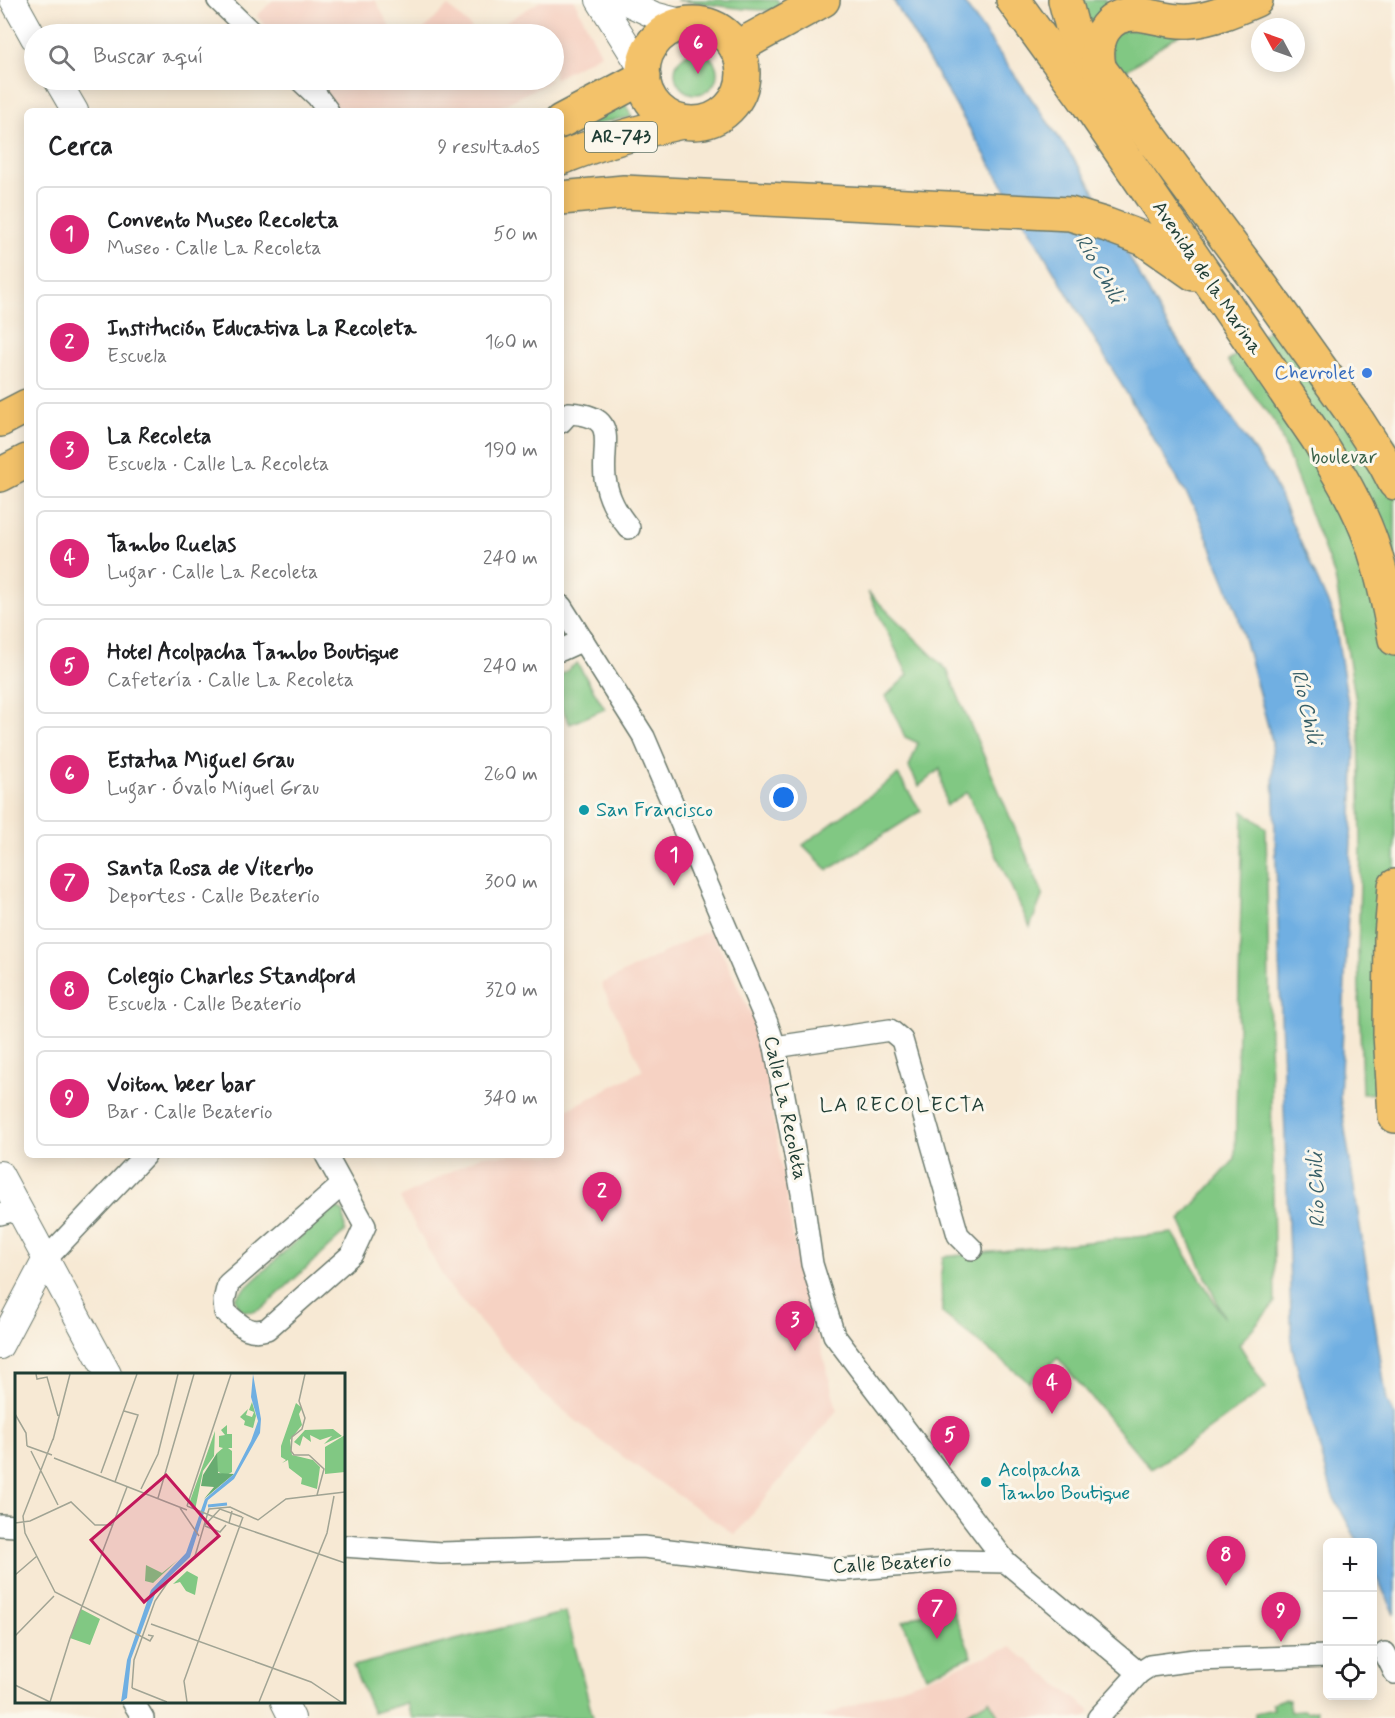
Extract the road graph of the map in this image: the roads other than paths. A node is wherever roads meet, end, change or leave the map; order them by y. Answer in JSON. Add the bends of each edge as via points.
{"nodes":[{"id":1,"x":13,"y":0,"type":"edge"},
{"id":2,"x":218,"y":0,"type":"edge"},
{"id":3,"x":599,"y":0,"type":"edge"},
{"id":4,"x":622,"y":0,"type":"edge"},
{"id":5,"x":823,"y":0,"type":"edge"},
{"id":6,"x":1013,"y":0,"type":"edge"},
{"id":7,"x":1065,"y":0,"type":"edge"},
{"id":8,"x":1256,"y":0,"type":"edge"},
{"id":9,"x":26,"y":24,"type":"edge"},
{"id":10,"x":243,"y":24,"type":"edge"},
{"id":11,"x":689,"y":24,"type":"junction"},
{"id":12,"x":736,"y":48,"type":"junction"},
{"id":13,"x":1099,"y":66,"type":"junction"},
{"id":14,"x":644,"y":74,"type":"junction"},
{"id":15,"x":63,"y":90,"type":"edge"},
{"id":16,"x":311,"y":90,"type":"edge"},
{"id":17,"x":73,"y":108,"type":"edge"},
{"id":18,"x":326,"y":108,"type":"edge"},
{"id":19,"x":564,"y":119,"type":"edge"},
{"id":20,"x":682,"y":122,"type":"junction"},
{"id":21,"x":564,"y":158,"type":"edge"},
{"id":22,"x":564,"y":198,"type":"edge"},
{"id":23,"x":1230,"y":313,"type":"junction"},
{"id":24,"x":24,"y":408,"type":"edge"},
{"id":25,"x":564,"y":419,"type":"edge"},
{"id":26,"x":0,"y":420,"type":"edge"},
{"id":27,"x":24,"y":463,"type":"edge"},
{"id":28,"x":0,"y":475,"type":"edge"},
{"id":29,"x":1395,"y":483,"type":"edge"},
{"id":30,"x":629,"y":528,"type":"dead end"},
{"id":31,"x":564,"y":611,"type":"edge"},
{"id":32,"x":1395,"y":639,"type":"edge"},
{"id":33,"x":583,"y":640,"type":"junction"},
{"id":34,"x":564,"y":649,"type":"edge"},
{"id":35,"x":1395,"y":886,"type":"edge"},
{"id":36,"x":775,"y":1047,"type":"junction"},
{"id":37,"x":1395,"y":1116,"type":"edge"},
{"id":38,"x":142,"y":1158,"type":"edge"},
{"id":39,"x":328,"y":1158,"type":"edge"},
{"id":40,"x":0,"y":1174,"type":"edge"},
{"id":41,"x":342,"y":1185,"type":"junction"},
{"id":42,"x":9,"y":1211,"type":"edge"},
{"id":43,"x":972,"y":1249,"type":"dead end"},
{"id":44,"x":46,"y":1260,"type":"junction"},
{"id":45,"x":0,"y":1346,"type":"edge"},
{"id":46,"x":107,"y":1373,"type":"edge"},
{"id":47,"x":0,"y":1525,"type":"edge"},
{"id":48,"x":15,"y":1526,"type":"edge"},
{"id":49,"x":345,"y":1546,"type":"edge"},
{"id":50,"x":1006,"y":1562,"type":"junction"},
{"id":51,"x":1384,"y":1654,"type":"edge"},
{"id":52,"x":1323,"y":1656,"type":"edge"},
{"id":53,"x":1139,"y":1673,"type":"junction"},
{"id":54,"x":1395,"y":1673,"type":"edge"},
{"id":55,"x":134,"y":1703,"type":"edge"},
{"id":56,"x":285,"y":1703,"type":"edge"},
{"id":57,"x":143,"y":1718,"type":"edge"},
{"id":58,"x":292,"y":1718,"type":"edge"},
{"id":59,"x":1098,"y":1718,"type":"edge"}],
"edges":[{"from":1,"to":9,"type":"street"},
{"from":2,"to":10,"type":"street"},
{"from":3,"to":14,"type":"street"},
{"from":4,"to":11,"type":"street","via":[[654,15]]},
{"from":5,"to":12,"type":"main road"},
{"from":6,"to":23,"type":"main road","name":"Avenida de la Marina"},
{"from":7,"to":13,"type":"main road","name":"Avenida de la Marina","via":[[1072,27]]},
{"from":8,"to":13,"type":"main road","via":[[1218,15],[1188,21],[1126,15],[1100,35]]},
{"from":11,"to":12,"type":"main road","via":[[713,27]]},
{"from":11,"to":14,"type":"main road","via":[[661,35],[648,52]]},
{"from":12,"to":20,"type":"main road","number":"AR-743","via":[[743,70],[733,103],[705,122]]},
{"from":13,"to":29,"type":"main road","name":"Avenida de la Marina","via":[[1353,414]]},
{"from":14,"to":19,"type":"main road","number":"AR-743"},
{"from":14,"to":20,"type":"main road","number":"AR-743","via":[[652,102],[666,115]]},
{"from":15,"to":17,"type":"street"},
{"from":16,"to":18,"type":"street"},
{"from":20,"to":21,"type":"main road","number":"AR-743","via":[[636,132]]},
{"from":22,"to":23,"type":"main road","via":[[624,192],[1070,214],[1144,239],[1201,280]]},
{"from":23,"to":32,"type":"main road","name":"Avenida de la Marina","via":[[1345,484],[1370,539]]},
{"from":24,"to":26,"type":"main road"},
{"from":25,"to":30,"type":"street","via":[[569,413],[586,414],[598,419],[606,432],[607,490],[614,509]]},
{"from":27,"to":28,"type":"main road"},
{"from":31,"to":33,"type":"street","name":"Calle La Recoleta"},
{"from":33,"to":34,"type":"street"},
{"from":33,"to":36,"type":"street","name":"Calle La Recoleta","via":[[644,738]]},
{"from":35,"to":37,"type":"main road","via":[[1389,1034]]},
{"from":36,"to":43,"type":"street","via":[[890,1030],[902,1040],[958,1235]]},
{"from":36,"to":50,"type":"street","name":"Calle La Recoleta","via":[[812,1264],[834,1335]]},
{"from":38,"to":44,"type":"street"},
{"from":39,"to":41,"type":"street"},
{"from":40,"to":42,"type":"street"},
{"from":41,"to":41,"type":"street","via":[[365,1226],[352,1254],[267,1329],[245,1329],[225,1312],[228,1284]]},
{"from":42,"to":44,"type":"street"},
{"from":44,"to":45,"type":"street"},
{"from":44,"to":46,"type":"street"},
{"from":47,"to":48,"type":"street"},
{"from":49,"to":50,"type":"street","name":"Calle Beaterio","via":[[441,1553],[643,1547],[843,1570],[957,1561]]},
{"from":50,"to":53,"type":"street"},
{"from":51,"to":54,"type":"street"},
{"from":52,"to":53,"type":"street","via":[[1195,1660],[1150,1666]]},
{"from":53,"to":59,"type":"street"},
{"from":55,"to":57,"type":"street"},
{"from":56,"to":58,"type":"street"}]}
